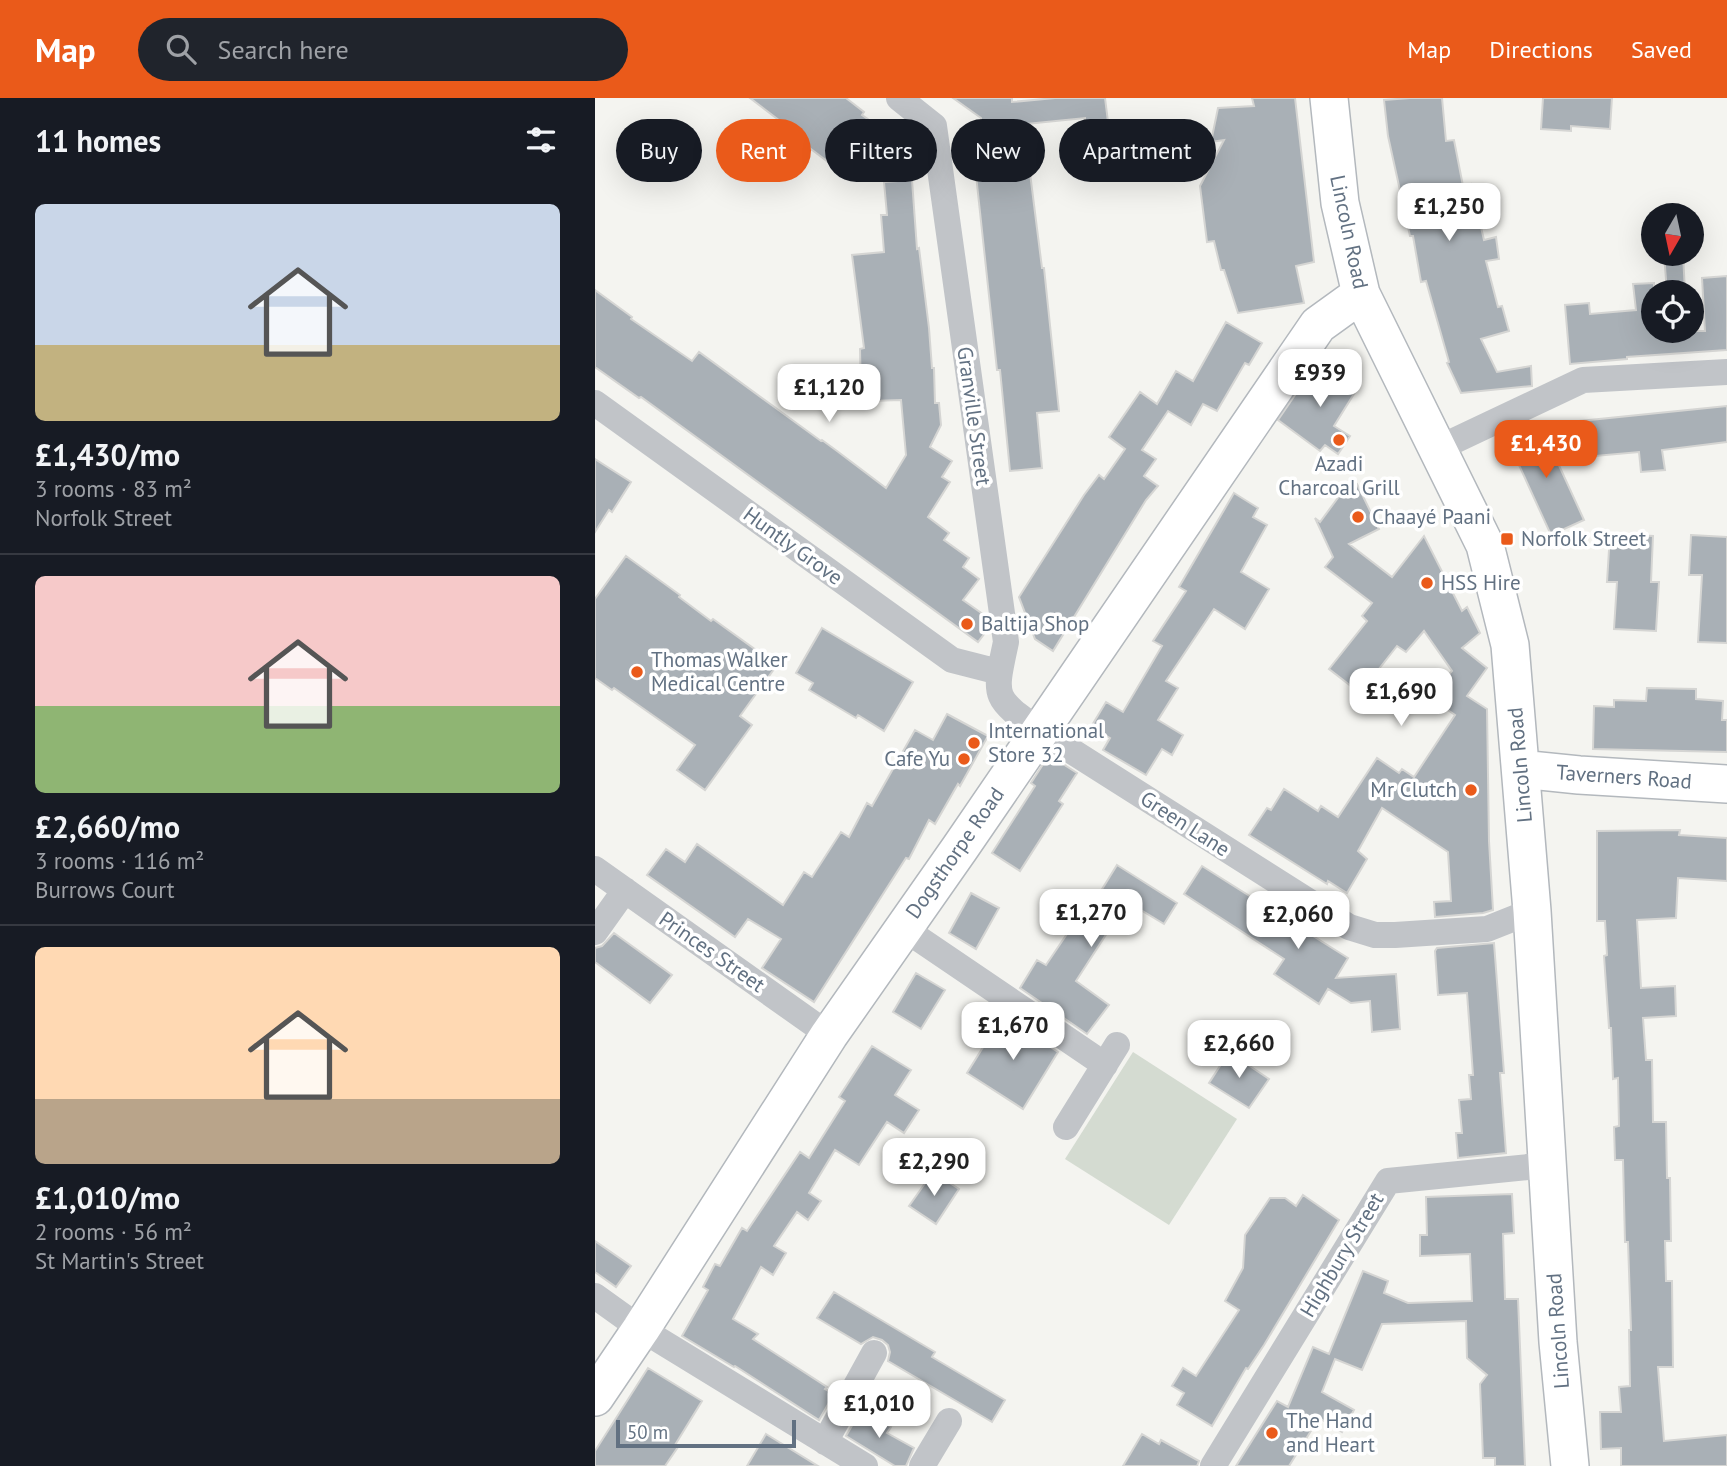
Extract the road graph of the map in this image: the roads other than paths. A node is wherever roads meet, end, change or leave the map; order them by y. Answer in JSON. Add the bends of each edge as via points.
{"nodes":[{"id":1,"x":899,"y":98,"type":"edge"},
{"id":2,"x":1329,"y":98,"type":"edge"},
{"id":3,"x":1361,"y":294,"type":"junction"},
{"id":4,"x":1727,"y":372,"type":"edge"},
{"id":5,"x":595,"y":403,"type":"edge"},
{"id":6,"x":1437,"y":449,"type":"junction"},
{"id":7,"x":999,"y":672,"type":"junction"},
{"id":8,"x":1040,"y":731,"type":"junction"},
{"id":9,"x":1521,"y":769,"type":"junction"},
{"id":10,"x":1727,"y":784,"type":"edge"},
{"id":11,"x":595,"y":869,"type":"edge"},
{"id":12,"x":625,"y":890,"type":"junction"},
{"id":13,"x":1532,"y":911,"type":"junction"},
{"id":14,"x":903,"y":928,"type":"junction"},
{"id":15,"x":595,"y":932,"type":"edge"},
{"id":16,"x":829,"y":1035,"type":"junction"},
{"id":17,"x":1066,"y":1127,"type":"dead end"},
{"id":18,"x":1548,"y":1165,"type":"junction"},
{"id":19,"x":595,"y":1296,"type":"edge"},
{"id":20,"x":641,"y":1329,"type":"junction"},
{"id":21,"x":874,"y":1353,"type":"dead end"},
{"id":22,"x":595,"y":1397,"type":"edge"},
{"id":23,"x":949,"y":1422,"type":"dead end"},
{"id":24,"x":825,"y":1442,"type":"junction"},
{"id":25,"x":865,"y":1466,"type":"edge"},
{"id":26,"x":922,"y":1466,"type":"edge"},
{"id":27,"x":1213,"y":1466,"type":"edge"},
{"id":28,"x":1570,"y":1466,"type":"edge"}],
"edges":[{"from":1,"to":7,"type":"street","name":"Granville Street","via":[[935,126],[1006,642]]},
{"from":2,"to":3,"type":"street","name":"Lincoln Road","via":[[1340,203]]},
{"from":3,"to":6,"type":"street","name":"Lincoln Road"},
{"from":3,"to":8,"type":"street","name":"Dogsthorpe Road","via":[[1318,324]]},
{"from":4,"to":6,"type":"street","via":[[1583,380]]},
{"from":5,"to":7,"type":"street","name":"Huntly Grove","via":[[952,660]]},
{"from":6,"to":9,"type":"street","name":"Lincoln Road","via":[[1485,545],[1510,645]]},
{"from":7,"to":8,"type":"street","name":"Granville Street","via":[[997,688],[1007,708]]},
{"from":8,"to":13,"type":"street","name":"Green Lane","via":[[1349,928],[1375,935],[1486,929]]},
{"from":8,"to":14,"type":"street","name":"Dogsthorpe Road"},
{"from":9,"to":10,"type":"street","name":"Taverners Road"},
{"from":9,"to":13,"type":"street","name":"Lincoln Road"},
{"from":11,"to":12,"type":"street","name":"Princes Street"},
{"from":12,"to":15,"type":"street"},
{"from":12,"to":16,"type":"street","name":"Princes Street"},
{"from":13,"to":18,"type":"street","name":"Lincoln Road"},
{"from":14,"to":16,"type":"street","name":"Dogsthorpe Road"},
{"from":14,"to":17,"type":"street","via":[[1111,1055]]},
{"from":16,"to":20,"type":"street","name":"Dogsthorpe Road"},
{"from":18,"to":27,"type":"street","name":"Highbury Street","via":[[1388,1181]]},
{"from":18,"to":28,"type":"street","name":"Lincoln Road"},
{"from":19,"to":20,"type":"street"},
{"from":20,"to":22,"type":"street","name":"Dogsthorpe Road"},
{"from":20,"to":24,"type":"street"},
{"from":21,"to":24,"type":"street"},
{"from":23,"to":26,"type":"street"},
{"from":24,"to":25,"type":"street"}]}
